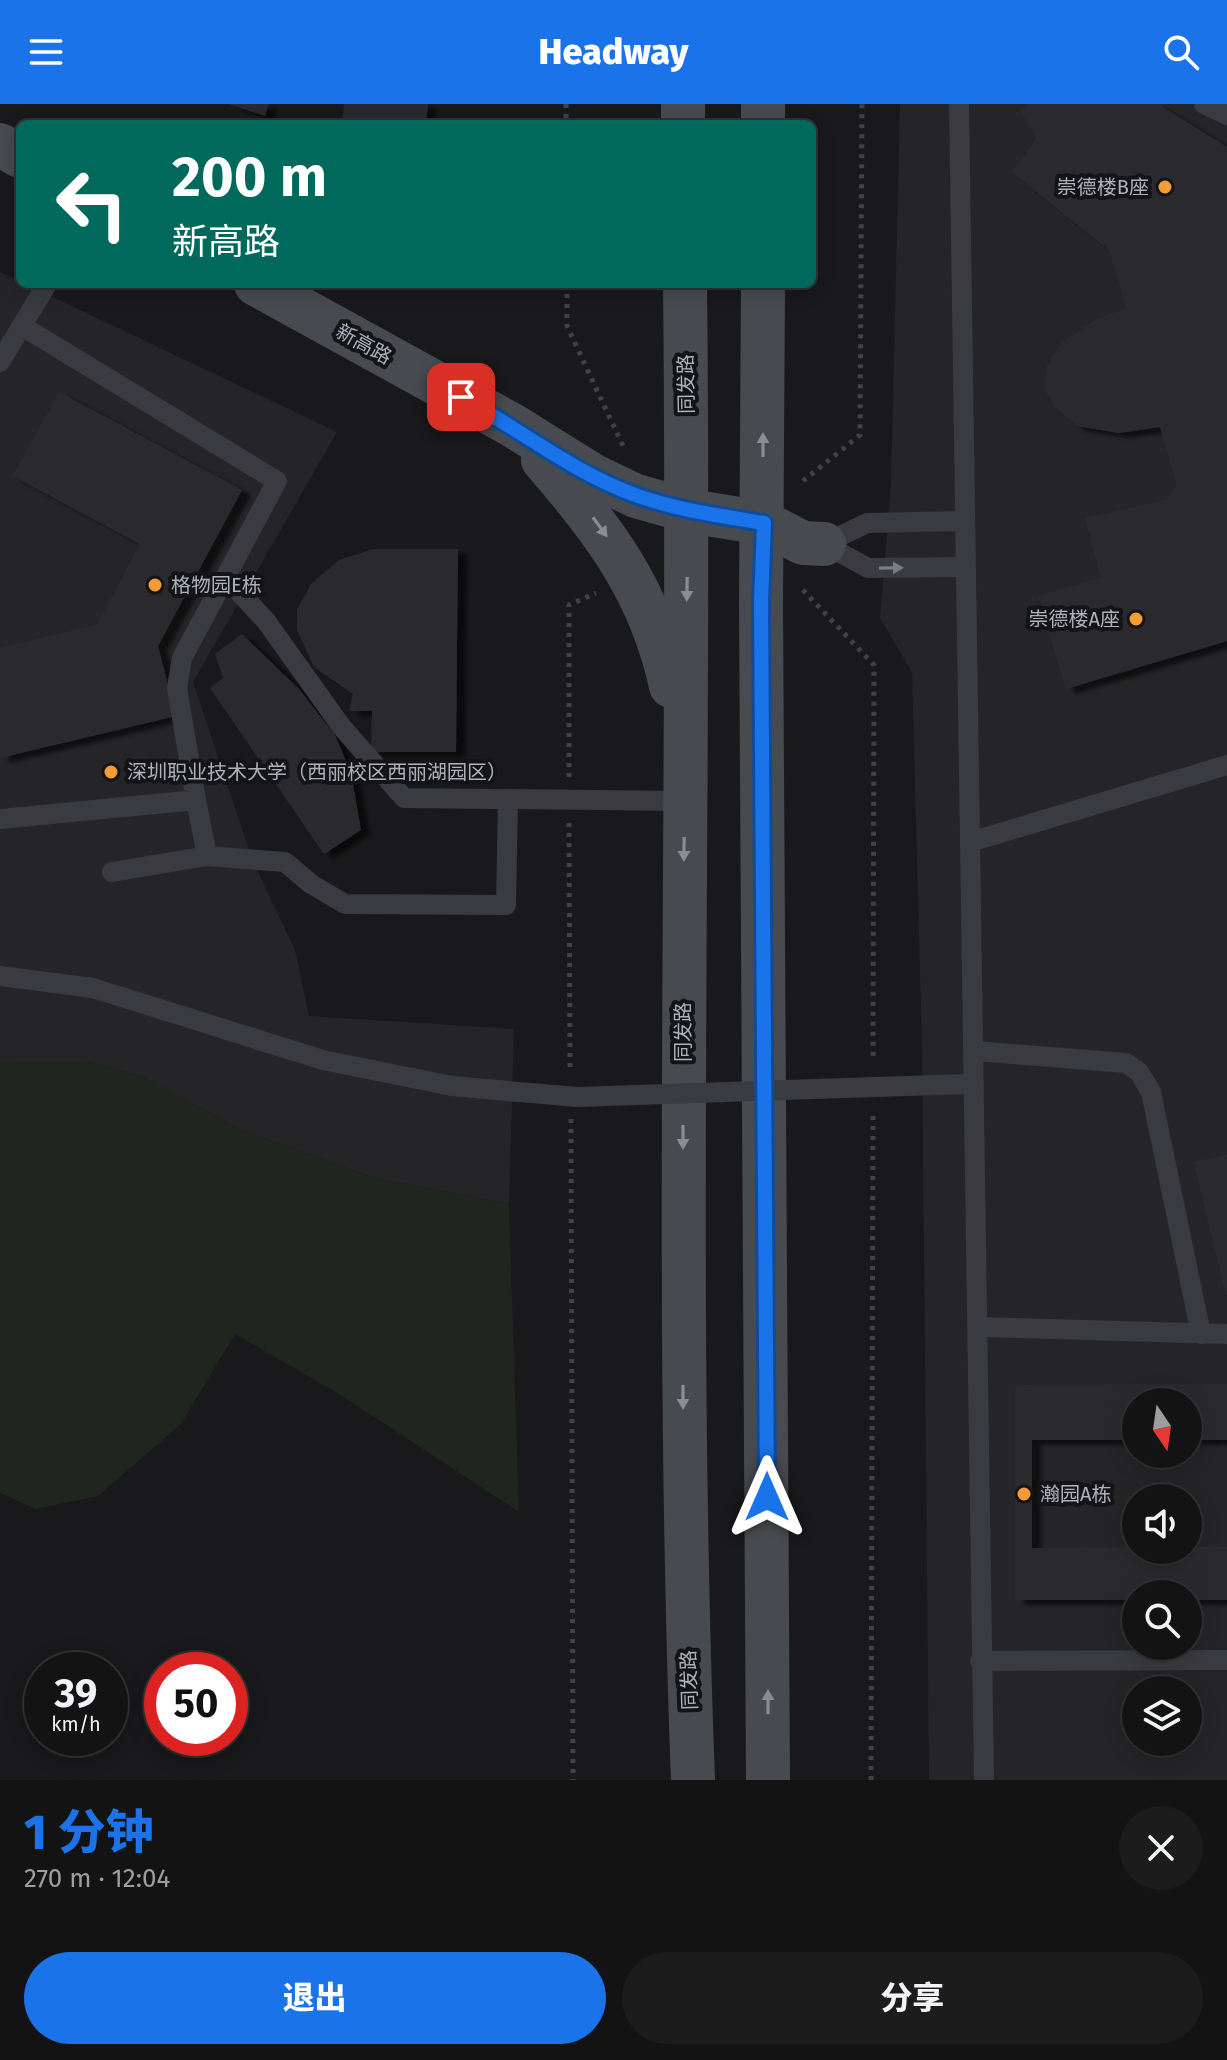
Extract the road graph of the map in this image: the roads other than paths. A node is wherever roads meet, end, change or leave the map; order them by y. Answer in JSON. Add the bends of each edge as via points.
{"nodes":[{"id":1,"x":959,"y":104,"type":"edge"},
{"id":2,"x":1204,"y":104,"type":"edge"},
{"id":3,"x":1227,"y":115,"type":"edge"},
{"id":4,"x":45,"y":288,"type":"edge"},
{"id":5,"x":263,"y":288,"type":"edge"},
{"id":6,"x":685,"y":288,"type":"edge"},
{"id":7,"x":763,"y":288,"type":"edge"},
{"id":8,"x":22,"y":326,"type":"junction"},
{"id":9,"x":0,"y":362,"type":"edge"},
{"id":10,"x":512,"y":425,"type":"junction"},
{"id":11,"x":689,"y":511,"type":"junction"},
{"id":12,"x":964,"y":521,"type":"junction"},
{"id":13,"x":764,"y":523,"type":"junction"},
{"id":14,"x":824,"y":544,"type":"junction"},
{"id":15,"x":965,"y":567,"type":"junction"},
{"id":16,"x":225,"y":577,"type":"junction"},
{"id":17,"x":1227,"y":765,"type":"edge"},
{"id":18,"x":685,"y":784,"type":"junction"},
{"id":19,"x":508,"y":799,"type":"junction"},
{"id":20,"x":196,"y":800,"type":"junction"},
{"id":21,"x":0,"y":819,"type":"edge"},
{"id":22,"x":970,"y":842,"type":"junction"},
{"id":23,"x":207,"y":856,"type":"junction"},
{"id":24,"x":112,"y":872,"type":"dead end"},
{"id":25,"x":0,"y":976,"type":"edge"},
{"id":26,"x":974,"y":1051,"type":"junction"},
{"id":27,"x":974,"y":1084,"type":"junction"},
{"id":28,"x":979,"y":1327,"type":"junction"},
{"id":29,"x":1201,"y":1334,"type":"junction"},
{"id":30,"x":1227,"y":1334,"type":"edge"},
{"id":31,"x":1227,"y":1660,"type":"edge"},
{"id":32,"x":980,"y":1661,"type":"junction"},
{"id":33,"x":693,"y":1780,"type":"edge"},
{"id":34,"x":768,"y":1780,"type":"edge"},
{"id":35,"x":984,"y":1780,"type":"edge"}],
"edges":[{"from":1,"to":12,"type":"lane"},
{"from":2,"to":3,"type":"lane"},
{"from":4,"to":8,"type":"lane"},
{"from":5,"to":10,"type":"main road","name":"新高路"},
{"from":6,"to":11,"type":"main road","name":"同发路"},
{"from":13,"to":7,"type":"main road","one_way":true},
{"from":8,"to":9,"type":"lane"},
{"from":8,"to":16,"type":"lane","via":[[277,481]]},
{"from":10,"to":11,"type":"main road","name":"新高路","via":[[603,480]]},
{"from":10,"to":18,"type":"main road","one_way":true,"via":[[589,512],[642,597],[669,677]]},
{"from":11,"to":13,"type":"main road","name":"新高路"},
{"from":11,"to":18,"type":"main road","name":"同发路","one_way":true},
{"from":12,"to":14,"type":"lane","via":[[867,523]]},
{"from":12,"to":15,"type":"lane"},
{"from":13,"to":14,"type":"main road","name":"新高路","via":[[803,543]]},
{"from":34,"to":13,"type":"main road","one_way":true},
{"from":14,"to":15,"type":"lane","one_way":true,"via":[[868,568]]},
{"from":15,"to":22,"type":"lane"},
{"from":16,"to":19,"type":"lane","via":[[266,621],[341,726],[404,798]]},
{"from":16,"to":20,"type":"lane","via":[[182,658],[177,688]]},
{"from":17,"to":22,"type":"lane"},
{"from":18,"to":19,"type":"lane"},
{"from":18,"to":33,"type":"main road","name":"同发路","one_way":true,"via":[[683,1453]]},
{"from":19,"to":23,"type":"lane","via":[[506,905],[345,904],[285,862]]},
{"from":20,"to":21,"type":"lane"},
{"from":20,"to":23,"type":"lane"},
{"from":22,"to":26,"type":"lane"},
{"from":23,"to":24,"type":"lane"},
{"from":25,"to":27,"type":"lane","bridge":true,"via":[[93,988],[323,1060],[452,1086],[577,1097]]},
{"from":26,"to":27,"type":"lane"},
{"from":26,"to":29,"type":"lane","via":[[1126,1063],[1139,1072],[1156,1111]]},
{"from":27,"to":28,"type":"lane"},
{"from":28,"to":29,"type":"lane"},
{"from":28,"to":32,"type":"lane"},
{"from":29,"to":30,"type":"lane"},
{"from":31,"to":32,"type":"lane"},
{"from":32,"to":35,"type":"lane"}]}
